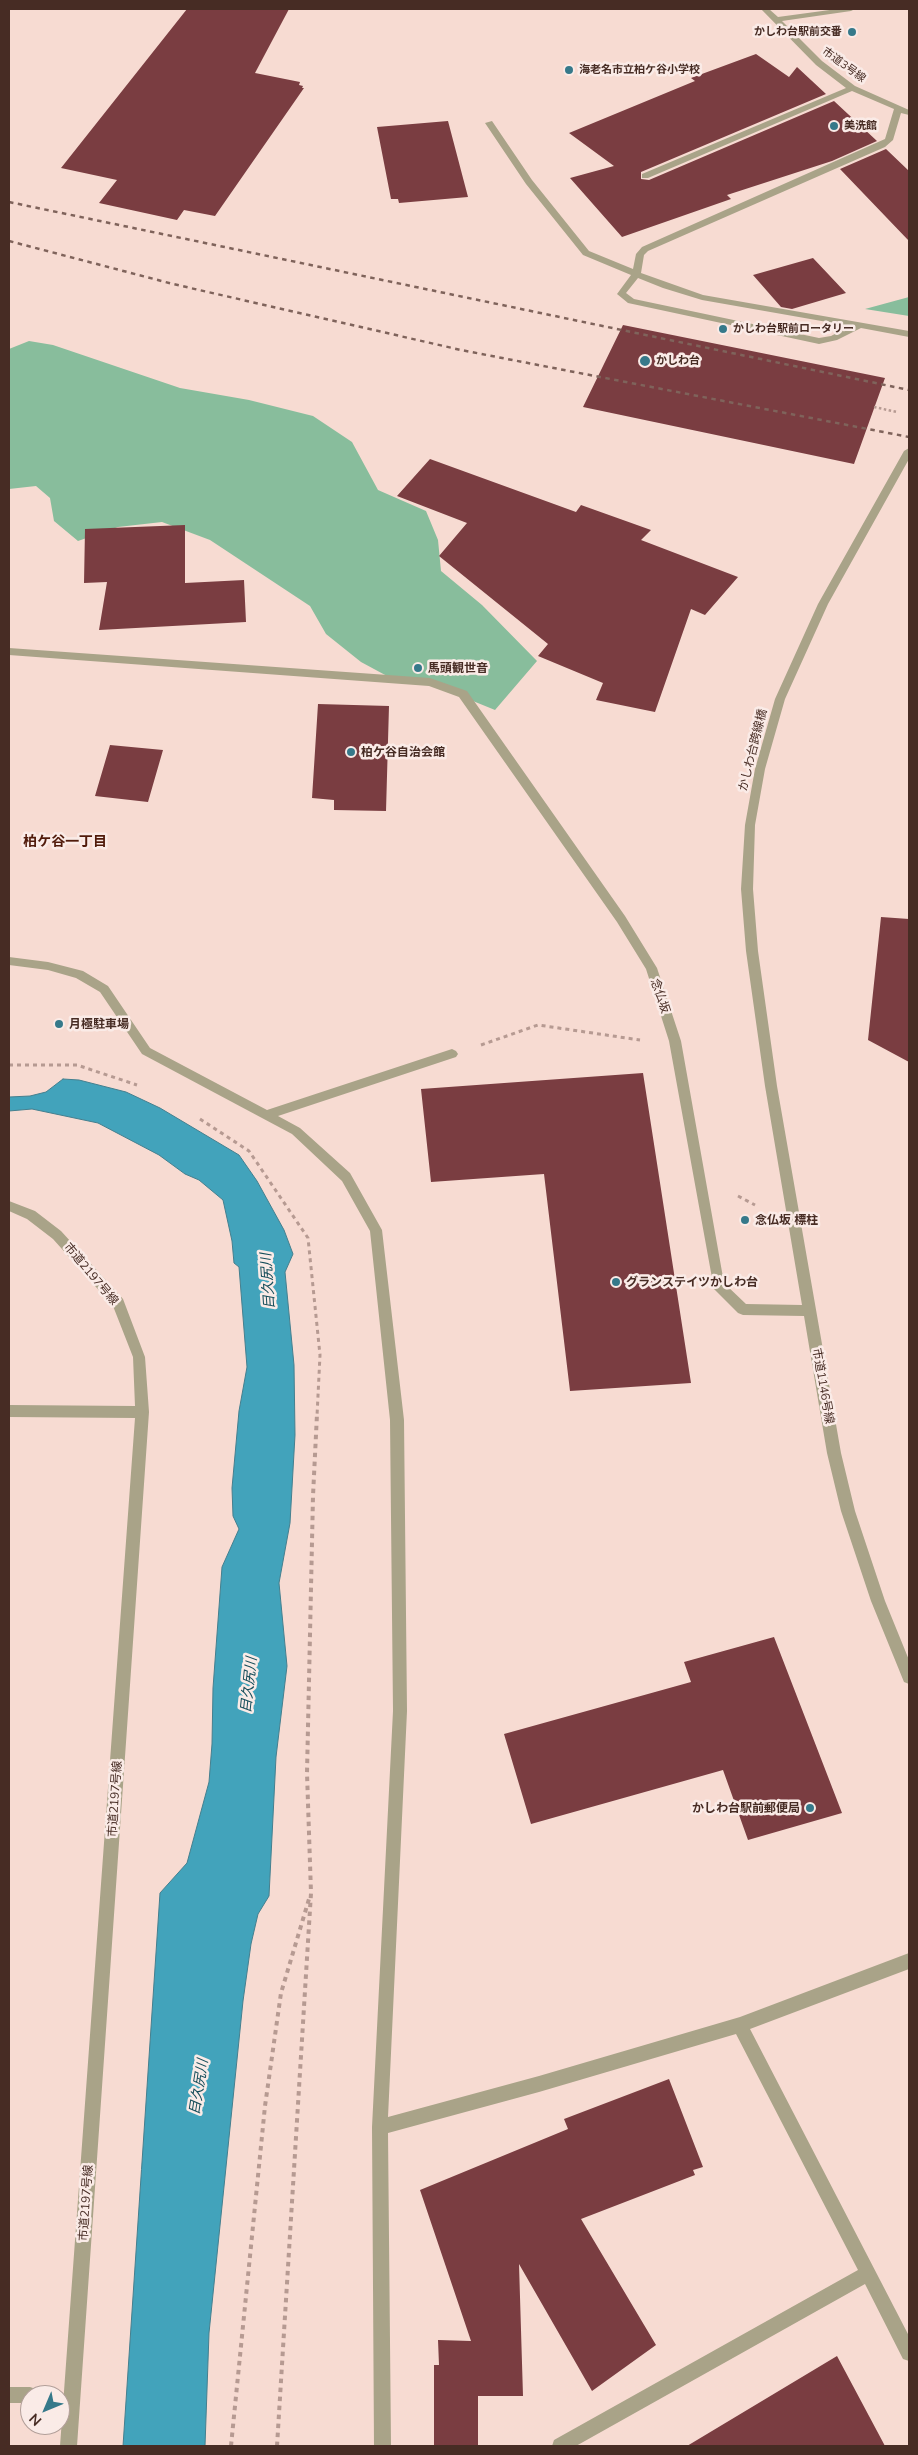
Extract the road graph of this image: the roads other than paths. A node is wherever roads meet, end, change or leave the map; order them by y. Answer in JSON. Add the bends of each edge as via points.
{"nodes":[{"id":1,"x":765,"y":9,"type":"edge"},
{"id":2,"x":851,"y":9,"type":"edge"},
{"id":3,"x":776,"y":20,"type":"junction"},
{"id":4,"x":852,"y":88,"type":"junction"},
{"id":5,"x":898,"y":109,"type":"junction"},
{"id":6,"x":909,"y":113,"type":"edge"},
{"id":7,"x":489,"y":123,"type":"dead end"},
{"id":8,"x":645,"y":176,"type":"dead end"},
{"id":9,"x":637,"y":273,"type":"junction"},
{"id":10,"x":858,"y":326,"type":"junction"},
{"id":11,"x":909,"y":334,"type":"edge"},
{"id":12,"x":909,"y":451,"type":"edge"},
{"id":13,"x":9,"y":652,"type":"edge"},
{"id":14,"x":9,"y":961,"type":"edge"},
{"id":15,"x":452,"y":1054,"type":"road end"},
{"id":16,"x":771,"y":1086,"type":"joint"},
{"id":17,"x":265,"y":1115,"type":"junction"},
{"id":18,"x":9,"y":1206,"type":"edge"},
{"id":19,"x":809,"y":1311,"type":"junction"},
{"id":20,"x":9,"y":1411,"type":"edge"},
{"id":21,"x":142,"y":1412,"type":"junction"},
{"id":22,"x":909,"y":1677,"type":"edge"},
{"id":23,"x":909,"y":1961,"type":"edge"},
{"id":24,"x":740,"y":2025,"type":"junction"},
{"id":25,"x":380,"y":2127,"type":"junction"},
{"id":26,"x":869,"y":2273,"type":"junction"},
{"id":27,"x":909,"y":2353,"type":"edge"},
{"id":28,"x":67,"y":2385,"type":"edge"},
{"id":29,"x":382,"y":2446,"type":"edge"},
{"id":30,"x":560,"y":2446,"type":"edge"}],
"edges":[{"from":1,"to":3,"type":"street","name":"市道3号線"},
{"from":2,"to":3,"type":"street"},
{"from":3,"to":4,"type":"street","name":"市道3号線","via":[[819,63]]},
{"from":4,"to":5,"type":"street","name":"市道3号線"},
{"from":4,"to":8,"type":"street"},
{"from":5,"to":6,"type":"street","name":"市道3号線"},
{"from":5,"to":9,"type":"street","via":[[889,140],[882,145],[645,248],[640,254]]},
{"from":7,"to":9,"type":"street","via":[[529,182],[586,253]]},
{"from":9,"to":10,"type":"street","via":[[702,297]]},
{"from":9,"to":10,"type":"street","via":[[621,294],[631,301],[647,305],[819,341],[834,338]]},
{"from":10,"to":11,"type":"street"},
{"from":12,"to":16,"type":"street","name":"かしわ台跨線橋","via":[[823,604],[780,699],[760,769],[750,825],[747,889],[752,951]]},
{"from":13,"to":19,"type":"street","name":"念仏坂","via":[[430,682],[463,694],[621,919],[650,968],[676,1041],[718,1285],[743,1310]]},
{"from":14,"to":17,"type":"street","via":[[79,974],[104,989],[146,1051]]},
{"from":15,"to":17,"type":"street"},
{"from":16,"to":19,"type":"street","name":"市道1146号線"},
{"from":17,"to":25,"type":"street","via":[[296,1131],[346,1178],[376,1230],[397,1420],[400,1711]]},
{"from":18,"to":21,"type":"street","name":"市道2197号線","via":[[31,1215],[57,1235],[118,1303],[139,1357]]},
{"from":19,"to":22,"type":"street","name":"市道1146号線","via":[[834,1453],[848,1510],[878,1601]]},
{"from":20,"to":21,"type":"street"},
{"from":21,"to":28,"type":"street","name":"市道2197号線"},
{"from":23,"to":24,"type":"street"},
{"from":24,"to":25,"type":"street"},
{"from":24,"to":26,"type":"street"},
{"from":25,"to":29,"type":"street"},
{"from":26,"to":27,"type":"street"},
{"from":26,"to":30,"type":"street"}]}
